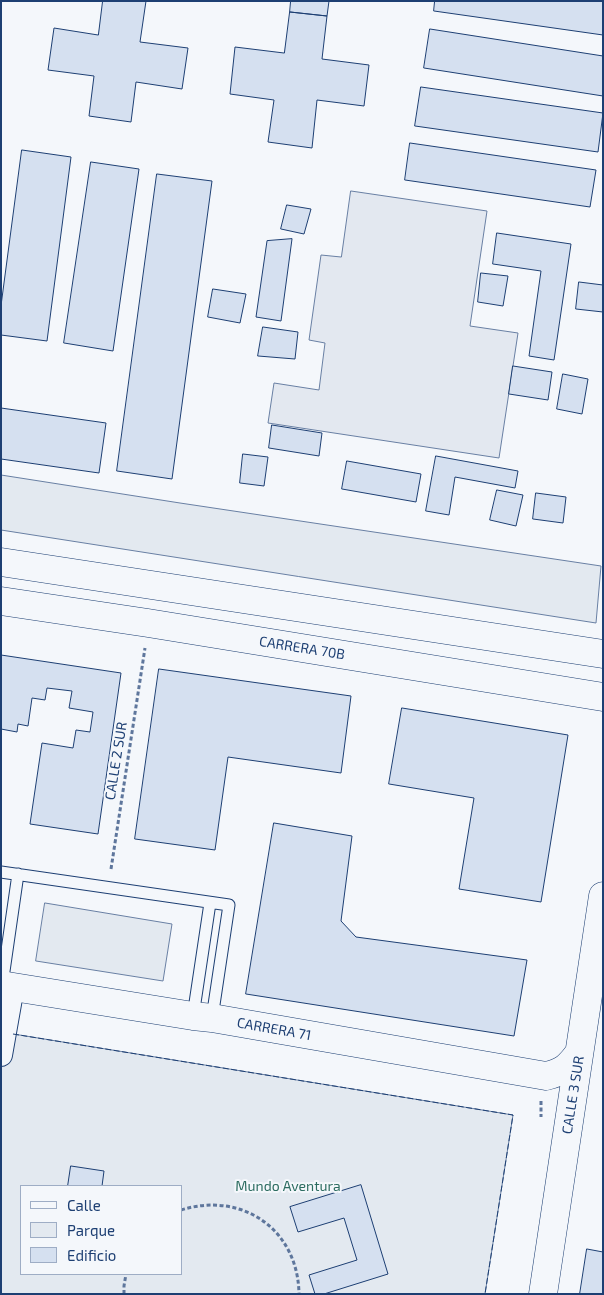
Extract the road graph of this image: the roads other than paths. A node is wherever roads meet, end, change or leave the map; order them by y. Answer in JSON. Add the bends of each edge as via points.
{"nodes":[{"id":1,"x":1,"y":562,"type":"edge"},
{"id":2,"x":1,"y":601,"type":"edge"},
{"id":3,"x":603,"y":654,"type":"edge"},
{"id":4,"x":603,"y":697,"type":"edge"},
{"id":5,"x":1,"y":872,"type":"edge"},
{"id":6,"x":18,"y":874,"type":"junction"},
{"id":7,"x":603,"y":896,"type":"edge"},
{"id":8,"x":210,"y":903,"type":"junction"},
{"id":9,"x":6,"y":986,"type":"edge"},
{"id":10,"x":202,"y":1017,"type":"junction"},
{"id":11,"x":579,"y":1053,"type":"junction"},
{"id":12,"x":1,"y":1055,"type":"edge"},
{"id":13,"x":542,"y":1086,"type":"junction"},
{"id":14,"x":570,"y":1114,"type":"junction"},
{"id":15,"x":543,"y":1294,"type":"edge"}],
"edges":[{"from":1,"to":3,"type":"street"},
{"from":2,"to":4,"type":"street","name":"CARRERA 70B"},
{"from":5,"to":6,"type":"lane"},
{"from":6,"to":8,"type":"lane"},
{"from":6,"to":9,"type":"lane"},
{"from":7,"to":11,"type":"street","name":"CALLE 3 SUR"},
{"from":8,"to":10,"type":"lane"},
{"from":8,"to":10,"type":"lane","via":[[229,906]]},
{"from":9,"to":10,"type":"street","name":"CARRERA 71"},
{"from":9,"to":12,"type":"street"},
{"from":10,"to":13,"type":"street","name":"CARRERA 71"},
{"from":11,"to":13,"type":"street"},
{"from":11,"to":14,"type":"street","name":"CALLE 3 SUR"},
{"from":13,"to":14,"type":"street","via":[[559,1089]]},
{"from":14,"to":15,"type":"street","name":"CALLE 3 SUR"}]}
